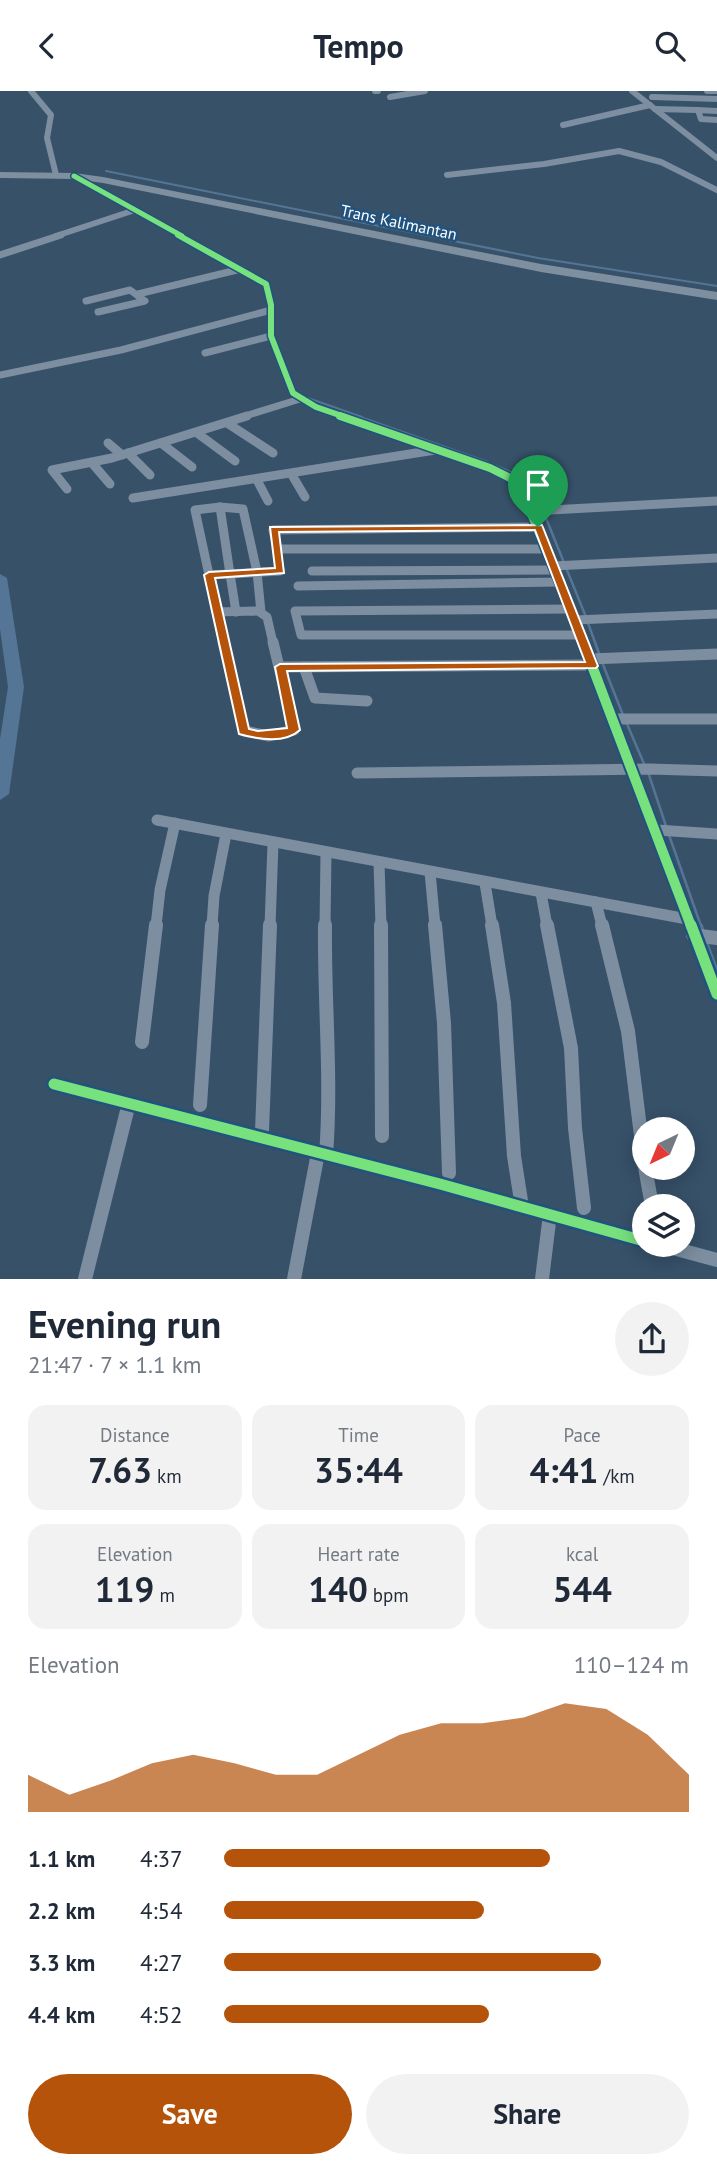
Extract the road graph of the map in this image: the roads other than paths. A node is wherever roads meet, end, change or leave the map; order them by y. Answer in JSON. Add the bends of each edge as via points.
{"nodes":[{"id":1,"x":31,"y":91,"type":"edge"},
{"id":2,"x":425,"y":91,"type":"edge"},
{"id":3,"x":632,"y":91,"type":"edge"},
{"id":4,"x":707,"y":91,"type":"edge"},
{"id":5,"x":717,"y":91,"type":"edge"},
{"id":6,"x":390,"y":97,"type":"dead end"},
{"id":7,"x":652,"y":97,"type":"dead end"},
{"id":8,"x":717,"y":99,"type":"edge"},
{"id":9,"x":653,"y":107,"type":"junction"},
{"id":10,"x":698,"y":110,"type":"junction"},
{"id":11,"x":717,"y":111,"type":"edge"},
{"id":12,"x":717,"y":120,"type":"edge"},
{"id":13,"x":563,"y":125,"type":"dead end"},
{"id":14,"x":717,"y":159,"type":"edge"},
{"id":15,"x":0,"y":175,"type":"edge"},
{"id":16,"x":56,"y":175,"type":"junction"},
{"id":17,"x":447,"y":175,"type":"dead end"},
{"id":18,"x":74,"y":176,"type":"junction"},
{"id":19,"x":717,"y":190,"type":"edge"},
{"id":20,"x":135,"y":210,"type":"junction"},
{"id":21,"x":0,"y":255,"type":"edge"},
{"id":22,"x":241,"y":269,"type":"junction"},
{"id":23,"x":138,"y":294,"type":"junction"},
{"id":24,"x":717,"y":296,"type":"edge"},
{"id":25,"x":86,"y":301,"type":"dead end"},
{"id":26,"x":271,"y":310,"type":"junction"},
{"id":27,"x":98,"y":312,"type":"dead end"},
{"id":28,"x":271,"y":336,"type":"junction"},
{"id":29,"x":205,"y":353,"type":"dead end"},
{"id":30,"x":0,"y":375,"type":"edge"},
{"id":31,"x":300,"y":399,"type":"junction"},
{"id":32,"x":227,"y":422,"type":"junction"},
{"id":33,"x":197,"y":433,"type":"junction"},
{"id":34,"x":108,"y":443,"type":"dead end"},
{"id":35,"x":161,"y":443,"type":"junction"},
{"id":36,"x":438,"y":450,"type":"junction"},
{"id":37,"x":273,"y":453,"type":"dead end"},
{"id":38,"x":125,"y":454,"type":"junction"},
{"id":39,"x":235,"y":461,"type":"dead end"},
{"id":40,"x":92,"y":463,"type":"junction"},
{"id":41,"x":192,"y":467,"type":"dead end"},
{"id":42,"x":150,"y":475,"type":"dead end"},
{"id":43,"x":292,"y":475,"type":"junction"},
{"id":44,"x":257,"y":480,"type":"junction"},
{"id":45,"x":110,"y":484,"type":"dead end"},
{"id":46,"x":67,"y":489,"type":"dead end"},
{"id":47,"x":305,"y":497,"type":"dead end"},
{"id":48,"x":134,"y":498,"type":"dead end"},
{"id":49,"x":268,"y":501,"type":"dead end"},
{"id":50,"x":717,"y":502,"type":"edge"},
{"id":51,"x":220,"y":507,"type":"junction"},
{"id":52,"x":540,"y":511,"type":"junction"},
{"id":53,"x":538,"y":527,"type":"junction"},
{"id":54,"x":277,"y":549,"type":"junction"},
{"id":55,"x":547,"y":549,"type":"junction"},
{"id":56,"x":717,"y":558,"type":"edge"},
{"id":57,"x":554,"y":567,"type":"junction"},
{"id":58,"x":312,"y":571,"type":"dead end"},
{"id":59,"x":257,"y":572,"type":"junction"},
{"id":60,"x":230,"y":574,"type":"junction"},
{"id":61,"x":209,"y":575,"type":"junction"},
{"id":62,"x":561,"y":583,"type":"junction"},
{"id":63,"x":298,"y":586,"type":"dead end"},
{"id":64,"x":216,"y":612,"type":"junction"},
{"id":65,"x":236,"y":612,"type":"junction"},
{"id":66,"x":261,"y":612,"type":"junction"},
{"id":67,"x":717,"y":614,"type":"edge"},
{"id":68,"x":580,"y":617,"type":"junction"},
{"id":69,"x":580,"y":635,"type":"junction"},
{"id":70,"x":717,"y":654,"type":"edge"},
{"id":71,"x":595,"y":661,"type":"junction"},
{"id":72,"x":280,"y":667,"type":"junction"},
{"id":73,"x":304,"y":667,"type":"junction"},
{"id":74,"x":367,"y":701,"type":"dead end"},
{"id":75,"x":620,"y":719,"type":"junction"},
{"id":76,"x":717,"y":719,"type":"edge"},
{"id":77,"x":641,"y":770,"type":"junction"},
{"id":78,"x":717,"y":771,"type":"edge"},
{"id":79,"x":357,"y":773,"type":"dead end"},
{"id":80,"x":157,"y":820,"type":"dead end"},
{"id":81,"x":175,"y":823,"type":"junction"},
{"id":82,"x":657,"y":830,"type":"junction"},
{"id":83,"x":226,"y":834,"type":"junction"},
{"id":84,"x":717,"y":834,"type":"edge"},
{"id":85,"x":273,"y":843,"type":"junction"},
{"id":86,"x":326,"y":852,"type":"junction"},
{"id":87,"x":379,"y":863,"type":"junction"},
{"id":88,"x":430,"y":872,"type":"junction"},
{"id":89,"x":485,"y":883,"type":"junction"},
{"id":90,"x":541,"y":893,"type":"junction"},
{"id":91,"x":597,"y":902,"type":"junction"},
{"id":92,"x":687,"y":919,"type":"junction"},
{"id":93,"x":694,"y":935,"type":"junction"},
{"id":94,"x":717,"y":938,"type":"edge"},
{"id":95,"x":717,"y":995,"type":"edge"},
{"id":96,"x":142,"y":1042,"type":"dead end"},
{"id":97,"x":54,"y":1084,"type":"dead end"},
{"id":98,"x":129,"y":1103,"type":"junction"},
{"id":99,"x":200,"y":1105,"type":"dead end"},
{"id":100,"x":639,"y":1117,"type":"edge"},
{"id":101,"x":262,"y":1131,"type":"dead end"},
{"id":102,"x":382,"y":1136,"type":"dead end"},
{"id":103,"x":322,"y":1154,"type":"junction"},
{"id":104,"x":449,"y":1173,"type":"dead end"},
{"id":105,"x":522,"y":1207,"type":"junction"},
{"id":106,"x":584,"y":1208,"type":"dead end"},
{"id":107,"x":550,"y":1215,"type":"junction"},
{"id":108,"x":632,"y":1238,"type":"edge"},
{"id":109,"x":695,"y":1254,"type":"edge"},
{"id":110,"x":717,"y":1260,"type":"edge"},
{"id":111,"x":85,"y":1279,"type":"edge"},
{"id":112,"x":294,"y":1279,"type":"edge"},
{"id":113,"x":542,"y":1279,"type":"edge"}],
"edges":[{"from":1,"to":16,"type":"street","via":[[51,115],[47,138]]},
{"from":2,"to":6,"type":"street"},
{"from":3,"to":9,"type":"street"},
{"from":4,"to":5,"type":"street"},
{"from":7,"to":8,"type":"street"},
{"from":9,"to":10,"type":"street"},
{"from":9,"to":13,"type":"street"},
{"from":9,"to":14,"type":"street"},
{"from":10,"to":11,"type":"street"},
{"from":10,"to":12,"type":"street","via":[[701,119]]},
{"from":15,"to":16,"type":"highway","name":"Trans Kalimantan"},
{"from":16,"to":18,"type":"highway","name":"Trans Kalimantan"},
{"from":17,"to":19,"type":"street","via":[[619,151],[661,162]]},
{"from":18,"to":20,"type":"street"},
{"from":18,"to":24,"type":"highway","name":"Trans Kalimantan","via":[[541,268]]},
{"from":20,"to":21,"type":"street"},
{"from":20,"to":22,"type":"street"},
{"from":22,"to":23,"type":"street"},
{"from":22,"to":26,"type":"street","via":[[266,284]]},
{"from":23,"to":25,"type":"street","via":[[130,290]]},
{"from":23,"to":27,"type":"street","via":[[145,301]]},
{"from":26,"to":28,"type":"street"},
{"from":26,"to":30,"type":"street","via":[[121,350]]},
{"from":28,"to":29,"type":"street"},
{"from":28,"to":31,"type":"street","via":[[290,387]]},
{"from":31,"to":32,"type":"street"},
{"from":31,"to":36,"type":"street"},
{"from":32,"to":33,"type":"street"},
{"from":32,"to":37,"type":"street"},
{"from":33,"to":35,"type":"street"},
{"from":33,"to":39,"type":"street"},
{"from":34,"to":38,"type":"street"},
{"from":35,"to":38,"type":"street"},
{"from":35,"to":41,"type":"street"},
{"from":36,"to":43,"type":"street"},
{"from":36,"to":52,"type":"street","via":[[510,478]]},
{"from":38,"to":40,"type":"street"},
{"from":38,"to":42,"type":"street"},
{"from":40,"to":45,"type":"street"},
{"from":40,"to":46,"type":"street","via":[[52,470]]},
{"from":43,"to":44,"type":"street"},
{"from":43,"to":47,"type":"street"},
{"from":44,"to":48,"type":"street"},
{"from":44,"to":49,"type":"street"},
{"from":50,"to":52,"type":"street"},
{"from":51,"to":59,"type":"street","via":[[243,508]]},
{"from":51,"to":60,"type":"street"},
{"from":51,"to":61,"type":"street","via":[[194,512]]},
{"from":52,"to":53,"type":"street"},
{"from":53,"to":54,"type":"street","via":[[276,528]]},
{"from":53,"to":55,"type":"street"},
{"from":54,"to":55,"type":"street"},
{"from":54,"to":59,"type":"street","via":[[280,571]]},
{"from":55,"to":57,"type":"street"},
{"from":56,"to":57,"type":"street"},
{"from":57,"to":58,"type":"street"},
{"from":57,"to":62,"type":"street"},
{"from":59,"to":60,"type":"street"},
{"from":59,"to":66,"type":"street"},
{"from":60,"to":61,"type":"street"},
{"from":60,"to":65,"type":"street"},
{"from":61,"to":64,"type":"street"},
{"from":62,"to":63,"type":"street"},
{"from":62,"to":68,"type":"street"},
{"from":64,"to":65,"type":"street"},
{"from":64,"to":72,"type":"street","via":[[246,734],[294,730]]},
{"from":65,"to":66,"type":"street"},
{"from":66,"to":72,"type":"street","via":[[267,617]]},
{"from":67,"to":68,"type":"street"},
{"from":68,"to":69,"type":"street"},
{"from":68,"to":69,"type":"street","via":[[295,611],[302,635]]},
{"from":69,"to":71,"type":"street"},
{"from":70,"to":71,"type":"street"},
{"from":71,"to":73,"type":"street"},
{"from":71,"to":75,"type":"street"},
{"from":72,"to":73,"type":"street"},
{"from":73,"to":74,"type":"street","via":[[315,698]]},
{"from":75,"to":76,"type":"street"},
{"from":75,"to":77,"type":"street"},
{"from":77,"to":78,"type":"street"},
{"from":77,"to":79,"type":"street"},
{"from":77,"to":82,"type":"street"},
{"from":80,"to":81,"type":"street"},
{"from":81,"to":83,"type":"street"},
{"from":81,"to":96,"type":"street","via":[[160,890]]},
{"from":82,"to":84,"type":"street"},
{"from":82,"to":92,"type":"street"},
{"from":83,"to":85,"type":"street"},
{"from":83,"to":99,"type":"street","via":[[214,896]]},
{"from":85,"to":86,"type":"street"},
{"from":85,"to":101,"type":"street"},
{"from":86,"to":87,"type":"street"},
{"from":86,"to":103,"type":"street","via":[[329,1119]]},
{"from":87,"to":88,"type":"street"},
{"from":87,"to":102,"type":"street"},
{"from":88,"to":89,"type":"street"},
{"from":88,"to":104,"type":"street","via":[[444,1023]]},
{"from":89,"to":90,"type":"street"},
{"from":89,"to":105,"type":"street","via":[[504,1003]]},
{"from":90,"to":91,"type":"street"},
{"from":90,"to":106,"type":"street","via":[[571,1048]]},
{"from":91,"to":92,"type":"street"},
{"from":91,"to":100,"type":"street","via":[[628,1031]]},
{"from":92,"to":93,"type":"street"},
{"from":93,"to":94,"type":"street"},
{"from":93,"to":95,"type":"street"},
{"from":97,"to":98,"type":"street"},
{"from":98,"to":103,"type":"street"},
{"from":98,"to":111,"type":"street"},
{"from":103,"to":105,"type":"street"},
{"from":103,"to":112,"type":"street"},
{"from":105,"to":107,"type":"street"},
{"from":107,"to":108,"type":"street"},
{"from":107,"to":113,"type":"street"},
{"from":109,"to":110,"type":"street"}]}
